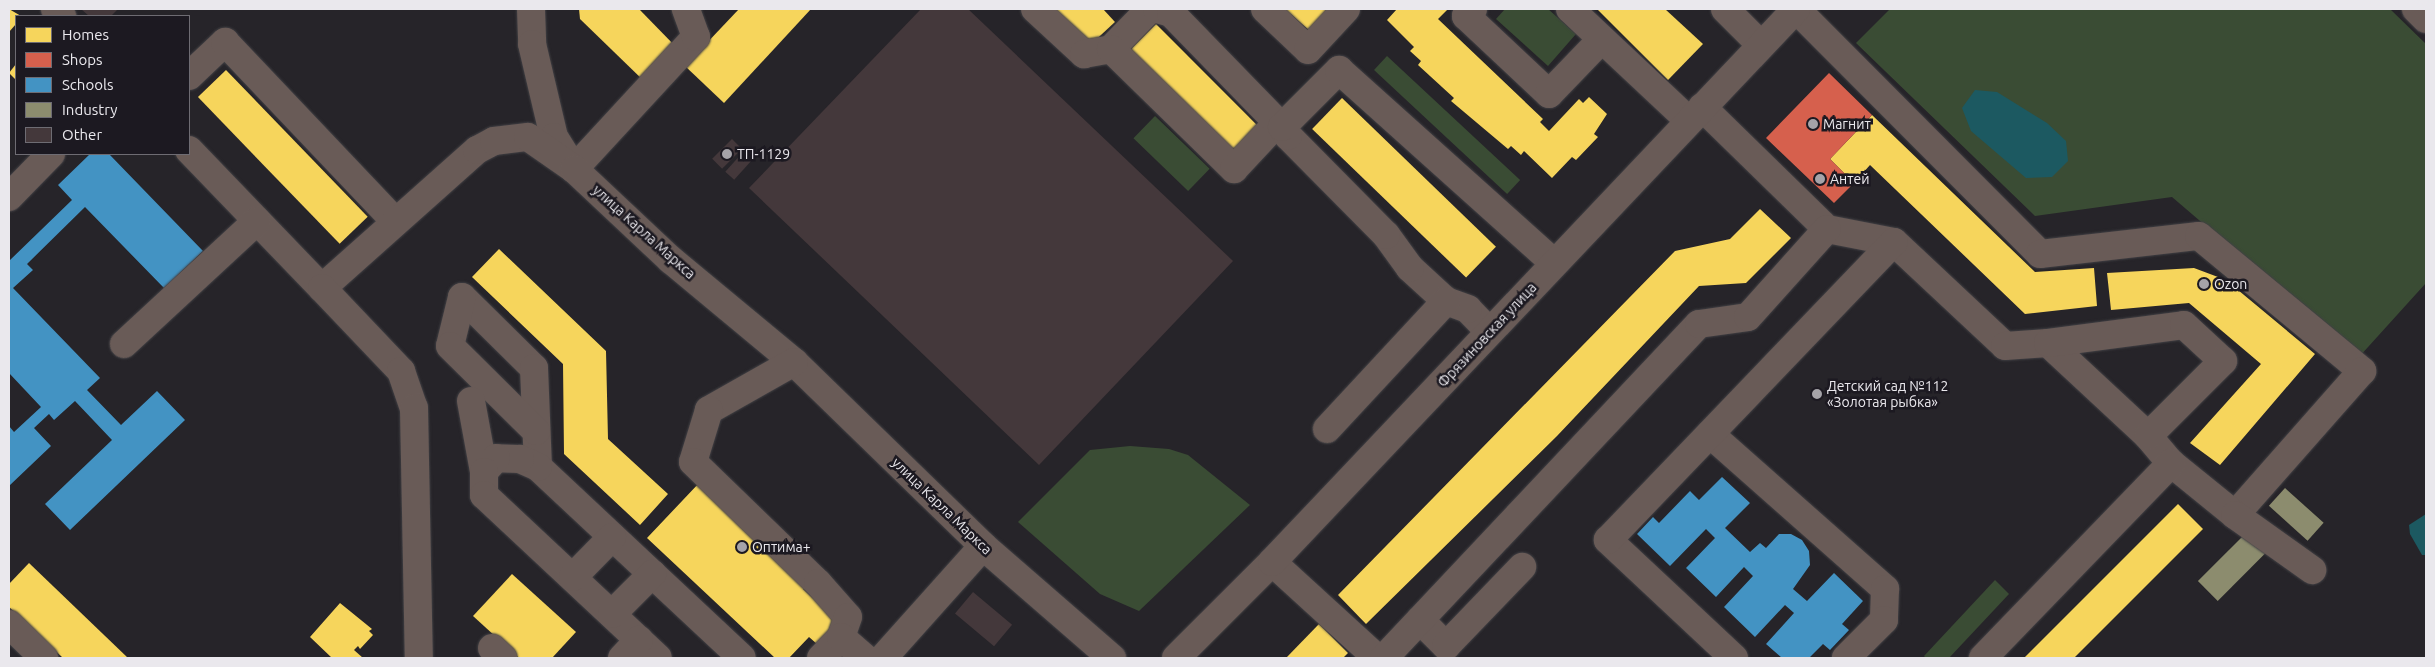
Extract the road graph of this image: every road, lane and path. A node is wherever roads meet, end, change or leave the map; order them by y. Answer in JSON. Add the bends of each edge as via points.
{"nodes":[{"id":1,"x":532,"y":9,"type":"edge"},
{"id":2,"x":686,"y":9,"type":"edge"},
{"id":3,"x":1035,"y":9,"type":"edge"},
{"id":4,"x":1150,"y":9,"type":"edge"},
{"id":5,"x":1157,"y":9,"type":"edge"},
{"id":6,"x":1266,"y":9,"type":"edge"},
{"id":7,"x":1346,"y":9,"type":"edge"},
{"id":8,"x":1473,"y":9,"type":"edge"},
{"id":9,"x":1570,"y":9,"type":"edge"},
{"id":10,"x":1725,"y":9,"type":"edge"},
{"id":11,"x":1796,"y":9,"type":"edge"},
{"id":12,"x":2416,"y":9,"type":"edge"},
{"id":13,"x":2426,"y":19,"type":"edge"},
{"id":14,"x":1602,"y":39,"type":"junction"},
{"id":15,"x":1761,"y":45,"type":"junction"},
{"id":16,"x":1112,"y":49,"type":"junction"},
{"id":17,"x":190,"y":75,"type":"edge"},
{"id":18,"x":1695,"y":114,"type":"junction"},
{"id":19,"x":1280,"y":124,"type":"junction"},
{"id":20,"x":190,"y":151,"type":"edge"},
{"id":21,"x":50,"y":155,"type":"edge"},
{"id":22,"x":574,"y":169,"type":"junction"},
{"id":23,"x":9,"y":196,"type":"edge"},
{"id":24,"x":257,"y":221,"type":"junction"},
{"id":25,"x":396,"y":222,"type":"junction"},
{"id":26,"x":1827,"y":230,"type":"junction"},
{"id":27,"x":1894,"y":242,"type":"junction"},
{"id":28,"x":1554,"y":263,"type":"junction"},
{"id":29,"x":322,"y":288,"type":"junction"},
{"id":30,"x":1446,"y":301,"type":"junction"},
{"id":31,"x":1490,"y":331,"type":"junction"},
{"id":32,"x":2048,"y":343,"type":"junction"},
{"id":33,"x":124,"y":344,"type":"dead end"},
{"id":34,"x":794,"y":362,"type":"junction"},
{"id":35,"x":471,"y":400,"type":"dead end"},
{"id":36,"x":1327,"y":429,"type":"dead end"},
{"id":37,"x":536,"y":430,"type":"dead end"},
{"id":38,"x":1710,"y":434,"type":"junction"},
{"id":39,"x":2148,"y":436,"type":"junction"},
{"id":40,"x":2171,"y":463,"type":"junction"},
{"id":41,"x":538,"y":467,"type":"junction"},
{"id":42,"x":484,"y":472,"type":"junction"},
{"id":43,"x":2235,"y":515,"type":"junction"},
{"id":44,"x":612,"y":537,"type":"junction"},
{"id":45,"x":983,"y":546,"type":"junction"},
{"id":46,"x":1272,"y":562,"type":"junction"},
{"id":47,"x":1522,"y":567,"type":"dead end"},
{"id":48,"x":2312,"y":570,"type":"dead end"},
{"id":49,"x":652,"y":574,"type":"junction"},
{"id":50,"x":573,"y":577,"type":"junction"},
{"id":51,"x":612,"y":614,"type":"junction"},
{"id":52,"x":1420,"y":620,"type":"junction"},
{"id":53,"x":9,"y":624,"type":"edge"},
{"id":54,"x":841,"y":636,"type":"junction"},
{"id":55,"x":640,"y":652,"type":"edge"},
{"id":56,"x":31,"y":654,"type":"edge"},
{"id":57,"x":419,"y":658,"type":"edge"},
{"id":58,"x":742,"y":658,"type":"edge"},
{"id":59,"x":821,"y":658,"type":"edge"},
{"id":60,"x":865,"y":658,"type":"edge"},
{"id":61,"x":883,"y":658,"type":"edge"},
{"id":62,"x":1112,"y":658,"type":"edge"},
{"id":63,"x":1176,"y":658,"type":"edge"},
{"id":64,"x":1377,"y":658,"type":"edge"},
{"id":65,"x":1384,"y":658,"type":"edge"},
{"id":66,"x":1734,"y":658,"type":"edge"},
{"id":67,"x":1846,"y":658,"type":"edge"},
{"id":68,"x":1983,"y":658,"type":"edge"}],
"edges":[{"from":1,"to":22,"type":"street","via":[[532,44],[554,137]]},
{"from":2,"to":22,"type":"street","via":[[696,38]]},
{"from":3,"to":16,"type":"street","via":[[1084,54]]},
{"from":4,"to":16,"type":"street"},
{"from":5,"to":19,"type":"street","via":[[1171,12]]},
{"from":6,"to":7,"type":"street","via":[[1308,50]]},
{"from":8,"to":14,"type":"street","via":[[1466,16],[1550,94]]},
{"from":9,"to":14,"type":"street"},
{"from":10,"to":15,"type":"street"},
{"from":11,"to":15,"type":"street","name":"Фрязиновская улица"},
{"from":11,"to":43,"type":"street","via":[[2040,254],[2199,236],[2362,371]]},
{"from":12,"to":13,"type":"street"},
{"from":14,"to":18,"type":"street"},
{"from":15,"to":18,"type":"street","name":"Фрязиновская улица"},
{"from":16,"to":19,"type":"street","via":[[1234,169]]},
{"from":17,"to":25,"type":"street","via":[[225,42]]},
{"from":18,"to":26,"type":"street"},
{"from":18,"to":28,"type":"street","name":"Фрязиновская улица"},
{"from":19,"to":28,"type":"street","via":[[1339,70]]},
{"from":19,"to":30,"type":"street","via":[[1288,136],[1386,235],[1410,268]]},
{"from":20,"to":24,"type":"street"},
{"from":21,"to":23,"type":"street"},
{"from":22,"to":25,"type":"street","name":"улица Карла Маркса","via":[[528,137],[494,141],[477,150]]},
{"from":22,"to":34,"type":"street","name":"улица Карла Маркса","via":[[671,260]]},
{"from":24,"to":29,"type":"street"},
{"from":24,"to":33,"type":"street"},
{"from":25,"to":29,"type":"street","name":"улица Карла Маркса"},
{"from":26,"to":27,"type":"street"},
{"from":26,"to":52,"type":"street","via":[[1748,317],[1698,324]]},
{"from":27,"to":32,"type":"street","via":[[2005,346]]},
{"from":27,"to":38,"type":"street"},
{"from":28,"to":31,"type":"street","name":"Фрязиновская улица"},
{"from":29,"to":57,"type":"street","via":[[401,371],[414,408]]},
{"from":30,"to":31,"type":"street","via":[[1468,309]]},
{"from":30,"to":36,"type":"street"},
{"from":31,"to":46,"type":"street","name":"Фрязиновская улица"},
{"from":32,"to":39,"type":"street"},
{"from":32,"to":39,"type":"street","via":[[2184,325],[2223,361]]},
{"from":34,"to":45,"type":"street","name":"улица Карла Маркса"},
{"from":34,"to":54,"type":"street","via":[[709,410],[693,462],[818,583],[848,617]]},
{"from":35,"to":42,"type":"street"},
{"from":37,"to":41,"type":"street"},
{"from":38,"to":66,"type":"street","via":[[1608,540]]},
{"from":38,"to":67,"type":"street","via":[[1885,589],[1884,620]]},
{"from":39,"to":40,"type":"street"},
{"from":40,"to":43,"type":"street"},
{"from":40,"to":68,"type":"street"},
{"from":41,"to":42,"type":"street","via":[[520,460],[496,458]]},
{"from":41,"to":44,"type":"street"},
{"from":42,"to":50,"type":"street","via":[[484,495]]},
{"from":43,"to":48,"type":"street"},
{"from":44,"to":49,"type":"street"},
{"from":44,"to":50,"type":"street"},
{"from":45,"to":61,"type":"street"},
{"from":45,"to":62,"type":"street","name":"улица Карла Маркса"},
{"from":46,"to":63,"type":"street","name":"Фрязиновская улица"},
{"from":46,"to":64,"type":"street"},
{"from":47,"to":52,"type":"street","via":[[1446,646]]},
{"from":49,"to":51,"type":"street"},
{"from":49,"to":58,"type":"street"},
{"from":50,"to":51,"type":"street"},
{"from":51,"to":55,"type":"street"},
{"from":52,"to":65,"type":"street"},
{"from":53,"to":56,"type":"street"},
{"from":54,"to":59,"type":"street"},
{"from":54,"to":60,"type":"street"}]}
